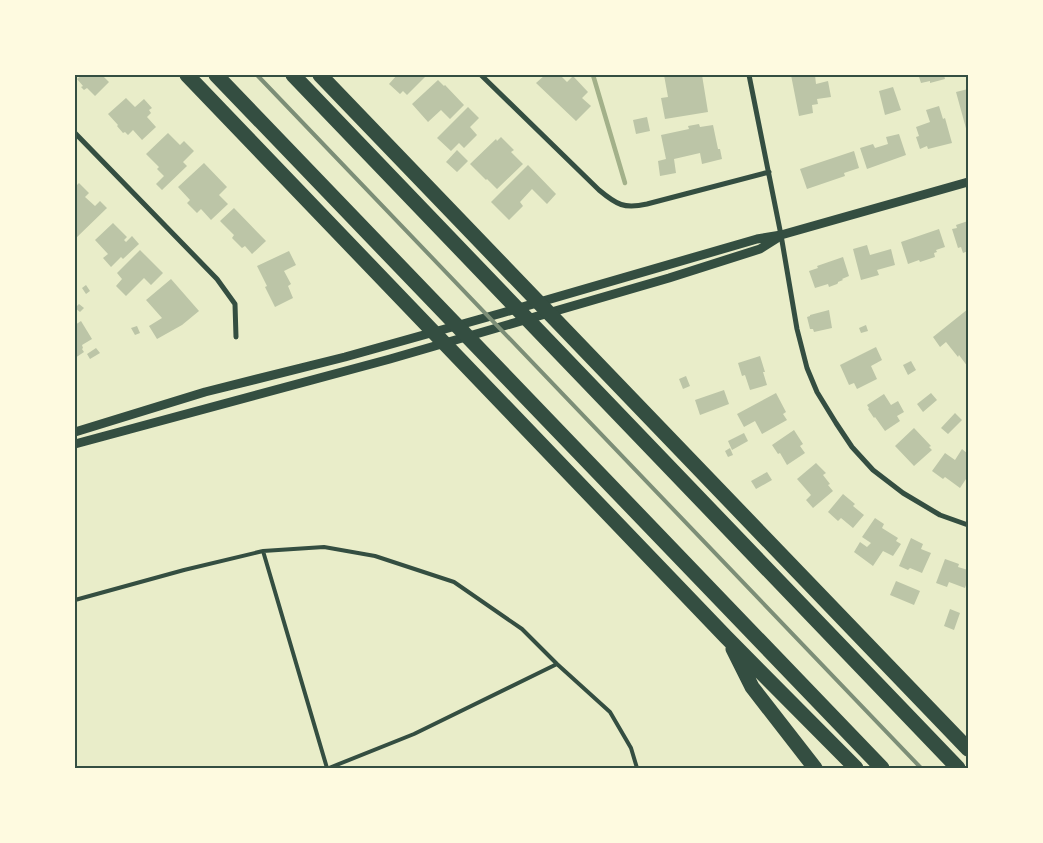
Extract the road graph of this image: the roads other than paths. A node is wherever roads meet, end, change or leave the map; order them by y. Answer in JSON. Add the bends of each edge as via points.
{"nodes":[{"id":1,"x":187,"y":75,"type":"edge"},
{"id":2,"x":216,"y":75,"type":"edge"},
{"id":3,"x":293,"y":75,"type":"edge"},
{"id":4,"x":320,"y":75,"type":"edge"},
{"id":5,"x":481,"y":75,"type":"edge"},
{"id":6,"x":749,"y":75,"type":"edge"},
{"id":7,"x":75,"y":133,"type":"edge"},
{"id":8,"x":769,"y":172,"type":"junction"},
{"id":9,"x":968,"y":182,"type":"edge"},
{"id":10,"x":781,"y":235,"type":"junction"},
{"id":11,"x":236,"y":337,"type":"dead end"},
{"id":12,"x":75,"y":432,"type":"edge"},
{"id":13,"x":75,"y":444,"type":"edge"},
{"id":14,"x":968,"y":525,"type":"edge"},
{"id":15,"x":263,"y":551,"type":"junction"},
{"id":16,"x":75,"y":600,"type":"edge"},
{"id":17,"x":726,"y":637,"type":"junction"},
{"id":18,"x":557,"y":664,"type":"junction"},
{"id":19,"x":948,"y":728,"type":"junction"},
{"id":20,"x":968,"y":743,"type":"edge"},
{"id":21,"x":968,"y":749,"type":"edge"},
{"id":22,"x":328,"y":768,"type":"edge"},
{"id":23,"x":637,"y":768,"type":"edge"},
{"id":24,"x":815,"y":768,"type":"edge"},
{"id":25,"x":856,"y":768,"type":"edge"},
{"id":26,"x":882,"y":768,"type":"edge"},
{"id":27,"x":958,"y":768,"type":"edge"}],
"edges":[{"from":1,"to":17,"type":"highway"},
{"from":2,"to":26,"type":"highway"},
{"from":3,"to":27,"type":"highway"},
{"from":4,"to":19,"type":"highway"},
{"from":5,"to":8,"type":"street","via":[[599,190],[620,205],[634,207]]},
{"from":6,"to":8,"type":"street"},
{"from":7,"to":11,"type":"street","via":[[217,279],[235,304]]},
{"from":8,"to":10,"type":"street"},
{"from":9,"to":10,"type":"street"},
{"from":10,"to":12,"type":"street","via":[[205,392]]},
{"from":10,"to":13,"type":"street","via":[[760,249],[669,278],[400,356]]},
{"from":10,"to":14,"type":"street","via":[[807,368],[836,423],[873,470],[940,515]]},
{"from":15,"to":16,"type":"lane"},
{"from":15,"to":18,"type":"lane","via":[[324,547],[375,556],[454,582],[522,629]]},
{"from":15,"to":22,"type":"lane"},
{"from":17,"to":24,"type":"highway","via":[[752,687]]},
{"from":17,"to":25,"type":"highway"},
{"from":18,"to":22,"type":"lane","via":[[414,734]]},
{"from":18,"to":23,"type":"lane","via":[[610,712],[631,748]]},
{"from":19,"to":20,"type":"highway"},
{"from":19,"to":21,"type":"highway"}]}
